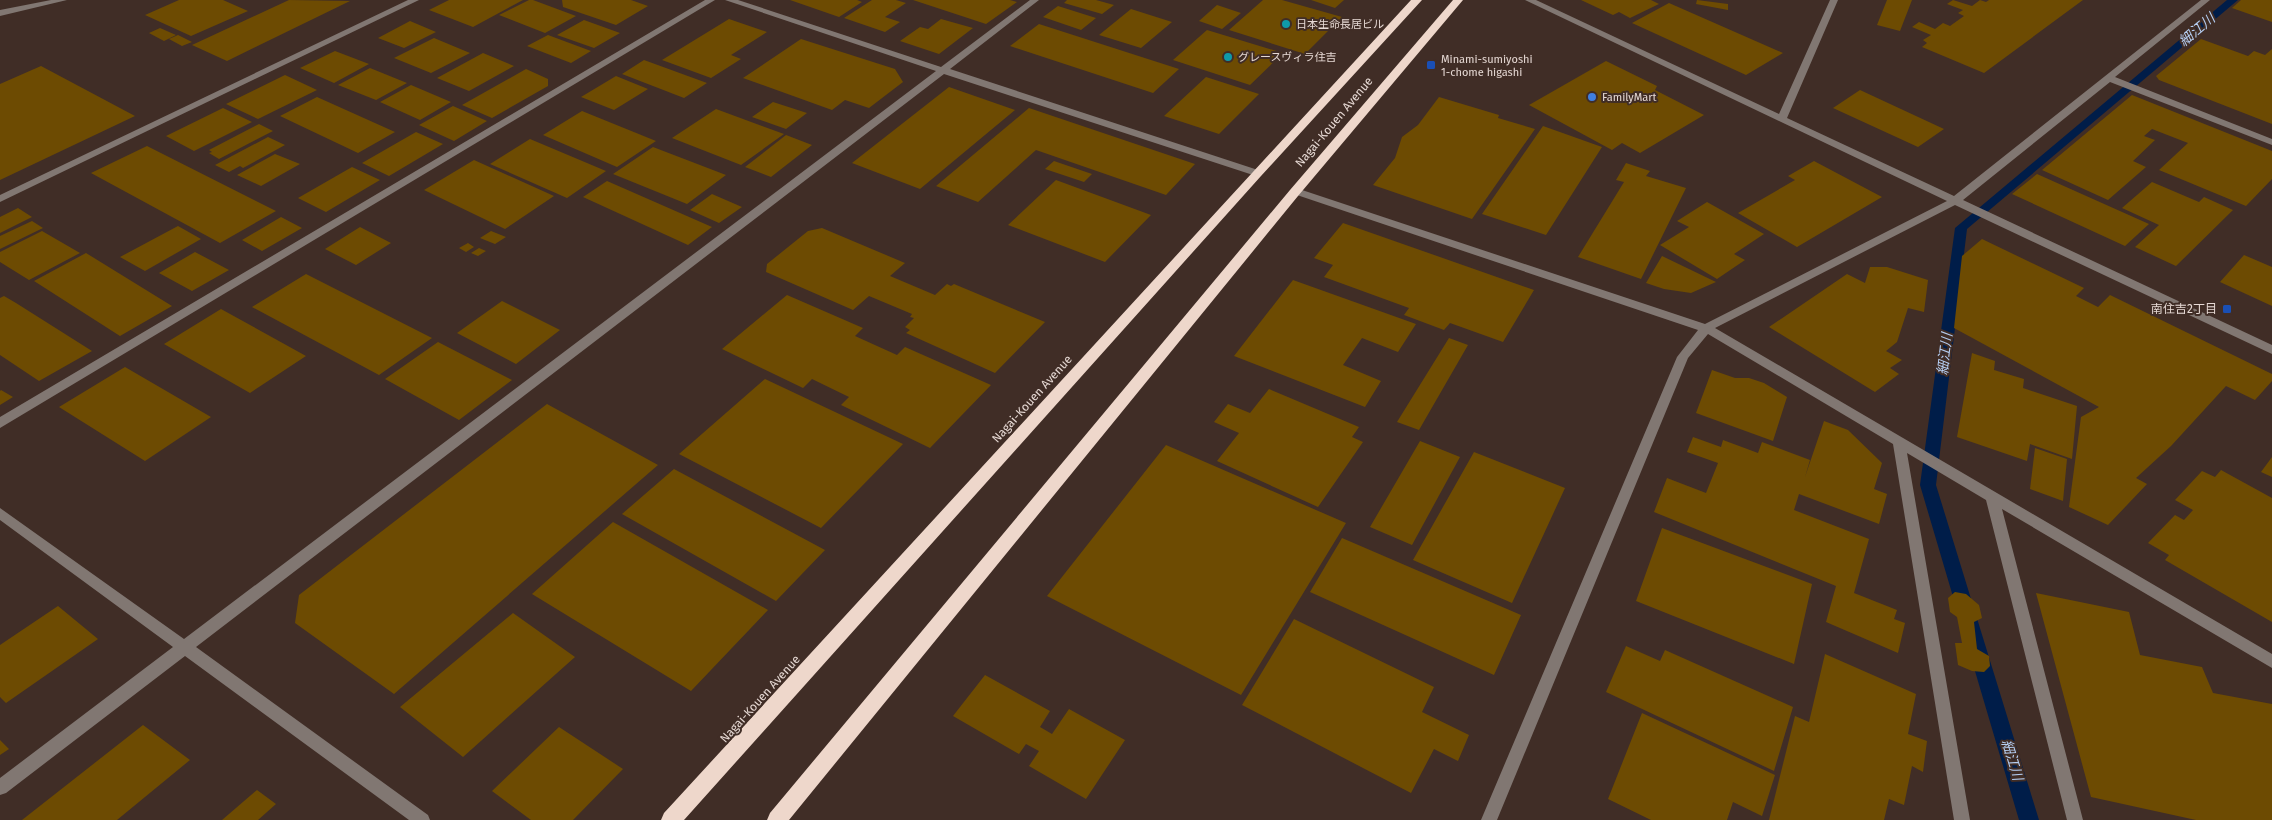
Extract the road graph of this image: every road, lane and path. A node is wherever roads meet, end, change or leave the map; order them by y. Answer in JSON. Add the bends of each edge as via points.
{"nodes":[{"id":1,"x":63,"y":0,"type":"edge"},
{"id":2,"x":414,"y":0,"type":"edge"},
{"id":3,"x":711,"y":0,"type":"edge"},
{"id":4,"x":730,"y":0,"type":"edge"},
{"id":5,"x":1036,"y":0,"type":"edge"},
{"id":6,"x":1417,"y":0,"type":"edge"},
{"id":7,"x":1458,"y":0,"type":"edge"},
{"id":8,"x":1529,"y":0,"type":"edge"},
{"id":9,"x":1834,"y":0,"type":"edge"},
{"id":10,"x":2206,"y":0,"type":"edge"},
{"id":11,"x":0,"y":13,"type":"edge"},
{"id":12,"x":943,"y":70,"type":"junction"},
{"id":13,"x":2109,"y":78,"type":"junction"},
{"id":14,"x":1782,"y":119,"type":"junction"},
{"id":15,"x":2272,"y":142,"type":"edge"},
{"id":16,"x":1256,"y":173,"type":"junction"},
{"id":17,"x":1295,"y":191,"type":"junction"},
{"id":18,"x":0,"y":200,"type":"edge"},
{"id":19,"x":1955,"y":200,"type":"junction"},
{"id":20,"x":1706,"y":328,"type":"junction"},
{"id":21,"x":2272,"y":350,"type":"edge"},
{"id":22,"x":0,"y":423,"type":"edge"},
{"id":23,"x":1899,"y":442,"type":"junction"},
{"id":24,"x":1992,"y":497,"type":"junction"},
{"id":25,"x":0,"y":513,"type":"edge"},
{"id":26,"x":184,"y":648,"type":"junction"},
{"id":27,"x":2272,"y":662,"type":"edge"},
{"id":28,"x":0,"y":788,"type":"edge"},
{"id":29,"x":422,"y":820,"type":"edge"},
{"id":30,"x":671,"y":820,"type":"edge"},
{"id":31,"x":777,"y":820,"type":"edge"},
{"id":32,"x":1489,"y":820,"type":"edge"},
{"id":33,"x":1962,"y":820,"type":"edge"},
{"id":34,"x":2075,"y":820,"type":"edge"}],
"edges":[{"from":1,"to":11,"type":"street"},
{"from":2,"to":18,"type":"street"},
{"from":3,"to":22,"type":"street"},
{"from":4,"to":12,"type":"street"},
{"from":5,"to":12,"type":"street"},
{"from":6,"to":16,"type":"highway","name":"Nagai-Kouen Avenue"},
{"from":7,"to":17,"type":"highway","name":"Nagai-Kouen Avenue"},
{"from":8,"to":14,"type":"street"},
{"from":9,"to":14,"type":"street"},
{"from":10,"to":13,"type":"street"},
{"from":12,"to":16,"type":"street"},
{"from":12,"to":26,"type":"street"},
{"from":13,"to":15,"type":"street"},
{"from":13,"to":19,"type":"street"},
{"from":14,"to":19,"type":"street"},
{"from":16,"to":30,"type":"highway","name":"Nagai-Kouen Avenue"},
{"from":17,"to":20,"type":"street"},
{"from":17,"to":31,"type":"highway","name":"Nagai-Kouen Avenue"},
{"from":19,"to":20,"type":"street"},
{"from":19,"to":21,"type":"street"},
{"from":20,"to":23,"type":"street"},
{"from":20,"to":32,"type":"street","via":[[1683,357]]},
{"from":23,"to":24,"type":"street"},
{"from":23,"to":33,"type":"street"},
{"from":24,"to":27,"type":"street"},
{"from":24,"to":34,"type":"street"},
{"from":25,"to":26,"type":"street"},
{"from":26,"to":28,"type":"street"},
{"from":26,"to":29,"type":"street"}]}
